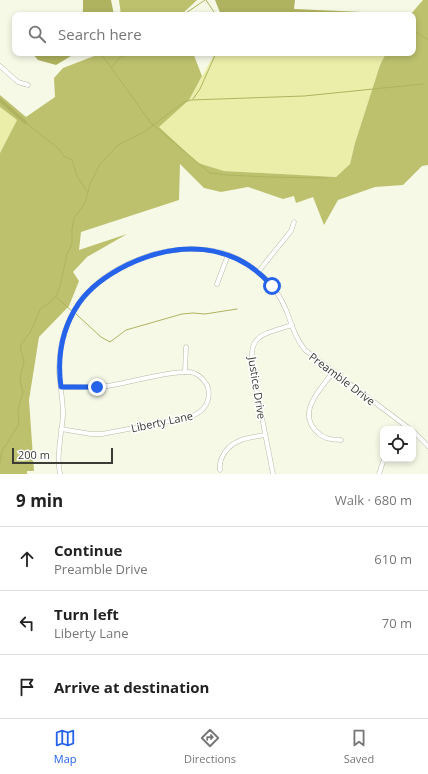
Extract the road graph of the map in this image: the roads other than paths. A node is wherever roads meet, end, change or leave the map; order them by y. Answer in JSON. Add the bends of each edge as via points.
{"nodes":[{"id":1,"x":0,"y":66,"type":"edge"},
{"id":2,"x":28,"y":85,"type":"dead end"},
{"id":3,"x":294,"y":222,"type":"dead end"},
{"id":4,"x":228,"y":255,"type":"junction"},
{"id":5,"x":258,"y":272,"type":"junction"},
{"id":6,"x":217,"y":284,"type":"dead end"},
{"id":7,"x":292,"y":325,"type":"junction"},
{"id":8,"x":186,"y":347,"type":"dead end"},
{"id":9,"x":185,"y":372,"type":"junction"},
{"id":10,"x":333,"y":372,"type":"junction"},
{"id":11,"x":61,"y":387,"type":"junction"},
{"id":12,"x":404,"y":425,"type":"edge"},
{"id":13,"x":61,"y":429,"type":"junction"},
{"id":14,"x":416,"y":434,"type":"edge"},
{"id":15,"x":265,"y":435,"type":"junction"},
{"id":16,"x":341,"y":440,"type":"dead end"},
{"id":17,"x":428,"y":446,"type":"edge"},
{"id":18,"x":383,"y":462,"type":"edge"},
{"id":19,"x":220,"y":470,"type":"dead end"},
{"id":20,"x":60,"y":474,"type":"edge"},
{"id":21,"x":273,"y":474,"type":"edge"},
{"id":22,"x":379,"y":474,"type":"edge"}],
"edges":[{"from":1,"to":2,"type":"street","via":[[18,82]]},
{"from":3,"to":5,"type":"street","via":[[291,232]]},
{"from":4,"to":5,"type":"street","name":"Preamble Drive","via":[[241,260]]},
{"from":4,"to":6,"type":"street"},
{"from":4,"to":11,"type":"street","name":"Preamble Drive","via":[[198,249],[164,252],[131,263],[101,281],[87,293],[68,323],[60,354]]},
{"from":5,"to":7,"type":"street","name":"Preamble Drive","via":[[279,296]]},
{"from":7,"to":10,"type":"street","name":"Preamble Drive","via":[[298,341],[305,350]]},
{"from":7,"to":15,"type":"street","name":"Justice Drive","via":[[261,336],[251,351]]},
{"from":8,"to":9,"type":"street"},
{"from":9,"to":11,"type":"street","via":[[108,386]]},
{"from":9,"to":13,"type":"street","name":"Liberty Lane","via":[[194,373],[202,378],[208,390],[206,405],[196,415],[102,434]]},
{"from":10,"to":12,"type":"street","name":"Preamble Drive"},
{"from":10,"to":16,"type":"street","via":[[312,400],[310,418],[321,435],[328,439]]},
{"from":11,"to":13,"type":"street","name":"Preamble Drive"},
{"from":13,"to":20,"type":"street","name":"Preamble Drive","via":[[58,454]]},
{"from":14,"to":17,"type":"street"},
{"from":15,"to":19,"type":"street","via":[[232,444],[221,459]]},
{"from":15,"to":21,"type":"street","name":"Justice Drive"},
{"from":18,"to":22,"type":"street"}]}
